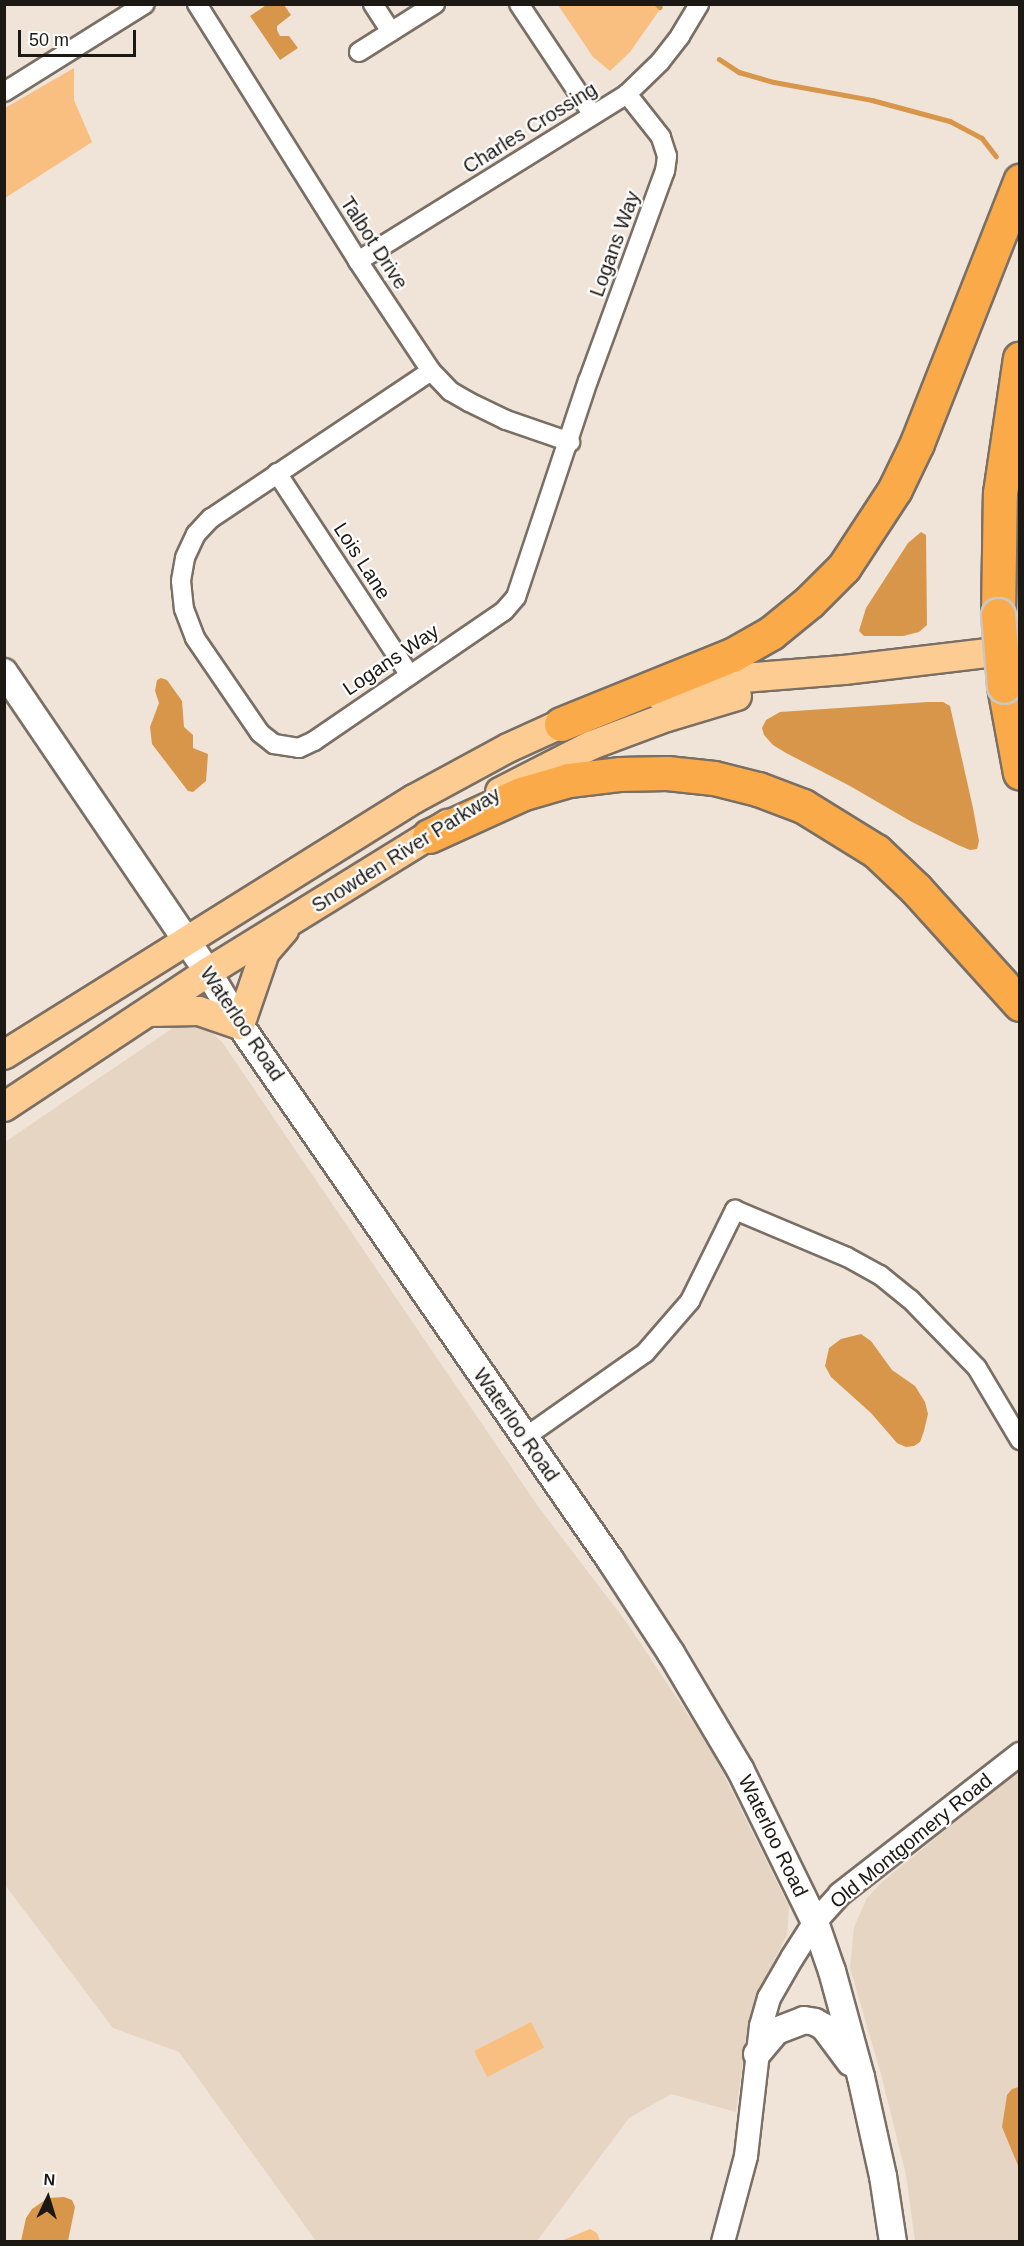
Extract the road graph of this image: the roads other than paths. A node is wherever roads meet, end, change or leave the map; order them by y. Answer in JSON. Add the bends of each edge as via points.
{"nodes":[{"id":1,"x":145,"y":4,"type":"edge"},
{"id":2,"x":197,"y":4,"type":"edge"},
{"id":3,"x":373,"y":4,"type":"edge"},
{"id":4,"x":435,"y":4,"type":"edge"},
{"id":5,"x":519,"y":4,"type":"edge"},
{"id":6,"x":699,"y":4,"type":"edge"},
{"id":7,"x":391,"y":32,"type":"junction"},
{"id":8,"x":359,"y":52,"type":"dead end"},
{"id":9,"x":4,"y":92,"type":"edge"},
{"id":10,"x":627,"y":94,"type":"junction"},
{"id":11,"x":593,"y":115,"type":"junction"},
{"id":12,"x":1020,"y":181,"type":"edge"},
{"id":13,"x":358,"y":261,"type":"junction"},
{"id":14,"x":1020,"y":358,"type":"edge"},
{"id":15,"x":431,"y":371,"type":"junction"},
{"id":16,"x":570,"y":441,"type":"junction"},
{"id":17,"x":277,"y":473,"type":"junction"},
{"id":18,"x":1020,"y":649,"type":"edge"},
{"id":19,"x":844,"y":670,"type":"junction"},
{"id":20,"x":4,"y":672,"type":"edge"},
{"id":21,"x":409,"y":674,"type":"junction"},
{"id":22,"x":561,"y":724,"type":"junction"},
{"id":23,"x":1020,"y":772,"type":"edge"},
{"id":24,"x":429,"y":836,"type":"junction"},
{"id":25,"x":293,"y":920,"type":"junction"},
{"id":26,"x":186,"y":941,"type":"junction"},
{"id":27,"x":208,"y":972,"type":"junction"},
{"id":28,"x":1020,"y":1004,"type":"edge"},
{"id":29,"x":147,"y":1012,"type":"junction"},
{"id":30,"x":240,"y":1025,"type":"junction"},
{"id":31,"x":4,"y":1055,"type":"edge"},
{"id":32,"x":4,"y":1107,"type":"edge"},
{"id":33,"x":524,"y":1438,"type":"junction"},
{"id":34,"x":1020,"y":1440,"type":"edge"},
{"id":35,"x":1020,"y":1754,"type":"edge"},
{"id":36,"x":815,"y":1922,"type":"junction"},
{"id":37,"x":757,"y":2054,"type":"junction"},
{"id":38,"x":861,"y":2077,"type":"junction"},
{"id":39,"x":723,"y":2241,"type":"edge"},
{"id":40,"x":893,"y":2241,"type":"edge"}],
"edges":[{"from":1,"to":9,"type":"street"},
{"from":2,"to":13,"type":"street","name":"Talbot Drive"},
{"from":3,"to":7,"type":"street"},
{"from":4,"to":7,"type":"street"},
{"from":5,"to":11,"type":"street"},
{"from":6,"to":10,"type":"street","name":"Charles Crossing","via":[[660,62]]},
{"from":7,"to":8,"type":"street"},
{"from":10,"to":11,"type":"street","name":"Charles Crossing"},
{"from":10,"to":16,"type":"street","name":"Logans Way","via":[[661,137],[667,156],[665,171]]},
{"from":11,"to":13,"type":"street","name":"Charles Crossing"},
{"from":12,"to":22,"type":"highway","via":[[917,443],[895,489],[844,567],[771,633],[732,655]]},
{"from":13,"to":15,"type":"street","name":"Talbot Drive"},
{"from":14,"to":23,"type":"highway","bridge":true,"via":[[1000,493],[998,615],[1004,686]]},
{"from":15,"to":16,"type":"street","name":"Talbot Drive","via":[[450,391],[478,406],[506,420]]},
{"from":15,"to":17,"type":"street","name":"Logans Way"},
{"from":16,"to":21,"type":"street","name":"Logans Way","via":[[516,597],[504,611]]},
{"from":17,"to":21,"type":"street","name":"Lois Lane"},
{"from":17,"to":21,"type":"street","name":"Logans Way","via":[[211,518],[196,534],[185,558],[181,581],[184,609],[195,638],[260,733],[285,747],[299,748],[314,741]]},
{"from":18,"to":19,"type":"main road","name":"Snowden River Parkway"},
{"from":19,"to":22,"type":"main road","name":"Snowden River Parkway","via":[[743,678],[664,694]]},
{"from":19,"to":24,"type":"main road","name":"Snowden River Parkway","via":[[746,693],[592,745],[517,781]]},
{"from":20,"to":26,"type":"main road","name":"Waterloo Road"},
{"from":22,"to":26,"type":"main road","name":"Snowden River Parkway","via":[[450,778]]},
{"from":24,"to":25,"type":"main road","name":"Snowden River Parkway"},
{"from":24,"to":28,"type":"highway","via":[[521,794],[569,780],[667,773],[714,778],[758,789],[803,806],[876,851],[916,889]]},
{"from":25,"to":27,"type":"main road","name":"Snowden River Parkway"},
{"from":25,"to":30,"type":"main road","via":[[265,952]]},
{"from":26,"to":27,"type":"main road","name":"Waterloo Road"},
{"from":26,"to":31,"type":"main road","name":"Snowden River Parkway"},
{"from":27,"to":29,"type":"main road","name":"Snowden River Parkway"},
{"from":27,"to":30,"type":"main road","name":"Waterloo Road"},
{"from":29,"to":30,"type":"main road","via":[[200,1011]]},
{"from":29,"to":32,"type":"main road","name":"Snowden River Parkway"},
{"from":30,"to":33,"type":"main road","name":"Waterloo Road"},
{"from":33,"to":34,"type":"street","via":[[651,1346],[690,1301],[735,1210],[847,1257],[880,1275],[910,1299],[977,1368]]},
{"from":33,"to":36,"type":"main road","name":"Waterloo Road","via":[[611,1561],[710,1717],[776,1837]]},
{"from":35,"to":36,"type":"street","name":"Old Montgomery Road","via":[[840,1894]]},
{"from":36,"to":37,"type":"street","name":"Old Montgomery Road","via":[[770,1998]]},
{"from":36,"to":38,"type":"main road","name":"Waterloo Road"},
{"from":37,"to":38,"type":"main road","via":[[785,2025],[804,2020],[814,2022],[832,2035]]},
{"from":37,"to":39,"type":"street","name":"Old Montgomery Road","via":[[746,2156]]},
{"from":38,"to":40,"type":"main road","name":"Waterloo Road"}]}
